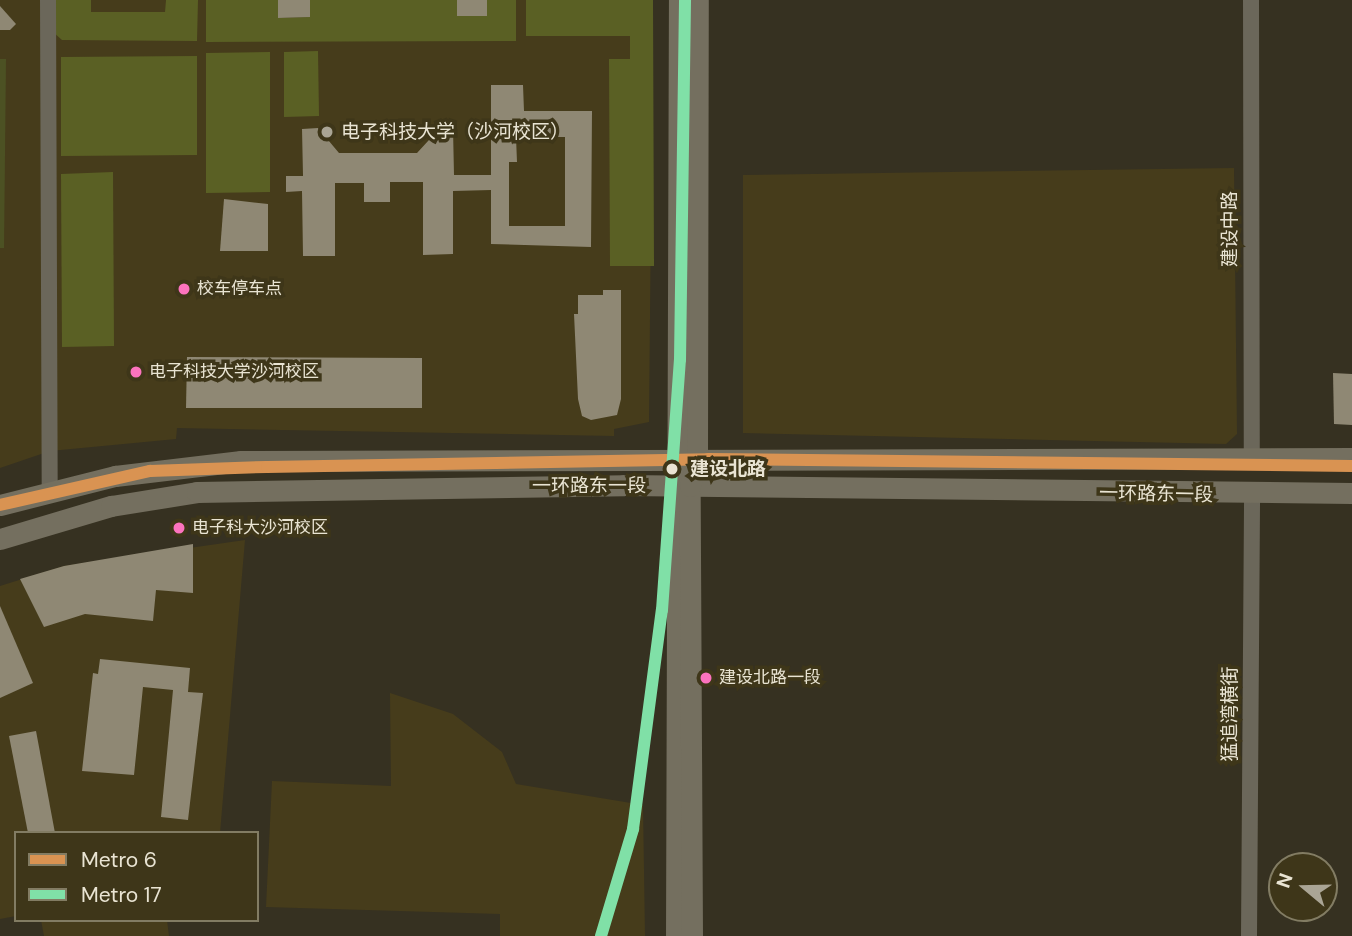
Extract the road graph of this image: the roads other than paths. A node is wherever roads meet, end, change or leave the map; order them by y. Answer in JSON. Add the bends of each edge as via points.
{"nodes":[{"id":1,"x":48,"y":0,"type":"edge"},
{"id":2,"x":679,"y":0,"type":"edge"},
{"id":3,"x":698,"y":0,"type":"edge"},
{"id":4,"x":1251,"y":0,"type":"edge"},
{"id":5,"x":1252,"y":458,"type":"junction"},
{"id":6,"x":1352,"y":458,"type":"edge"},
{"id":7,"x":587,"y":459,"type":"junction"},
{"id":8,"x":688,"y":459,"type":"junction"},
{"id":9,"x":586,"y":486,"type":"junction"},
{"id":10,"x":682,"y":486,"type":"junction"},
{"id":11,"x":50,"y":489,"type":"junction"},
{"id":12,"x":1252,"y":493,"type":"junction"},
{"id":13,"x":1352,"y":493,"type":"edge"},
{"id":14,"x":0,"y":505,"type":"edge"},
{"id":15,"x":0,"y":539,"type":"edge"},
{"id":16,"x":676,"y":936,"type":"edge"},
{"id":17,"x":692,"y":936,"type":"edge"},
{"id":18,"x":1249,"y":936,"type":"edge"}],
"edges":[{"from":1,"to":11,"type":"street"},
{"from":2,"to":8,"type":"main road"},
{"from":3,"to":8,"type":"main road"},
{"from":4,"to":5,"type":"street","name":"建设中路"},
{"from":5,"to":6,"type":"main road","name":"一环路东一段"},
{"from":5,"to":8,"type":"main road","name":"一环路东一段"},
{"from":7,"to":8,"type":"main road","name":"一环路东一段"},
{"from":7,"to":9,"type":"main road"},
{"from":7,"to":11,"type":"main road","name":"一环路东一段","via":[[241,461]]},
{"from":8,"to":10,"type":"main road"},
{"from":9,"to":10,"type":"main road","name":"一环路东一段"},
{"from":9,"to":15,"type":"main road","name":"一环路东一段","via":[[197,492],[111,506]]},
{"from":10,"to":12,"type":"main road","name":"一环路东一段"},
{"from":10,"to":16,"type":"main road"},
{"from":10,"to":17,"type":"main road"},
{"from":11,"to":14,"type":"main road","name":"一环路东一段"},
{"from":12,"to":13,"type":"main road","name":"一环路东一段"},
{"from":12,"to":18,"type":"street","name":"猛追湾横街"}]}
